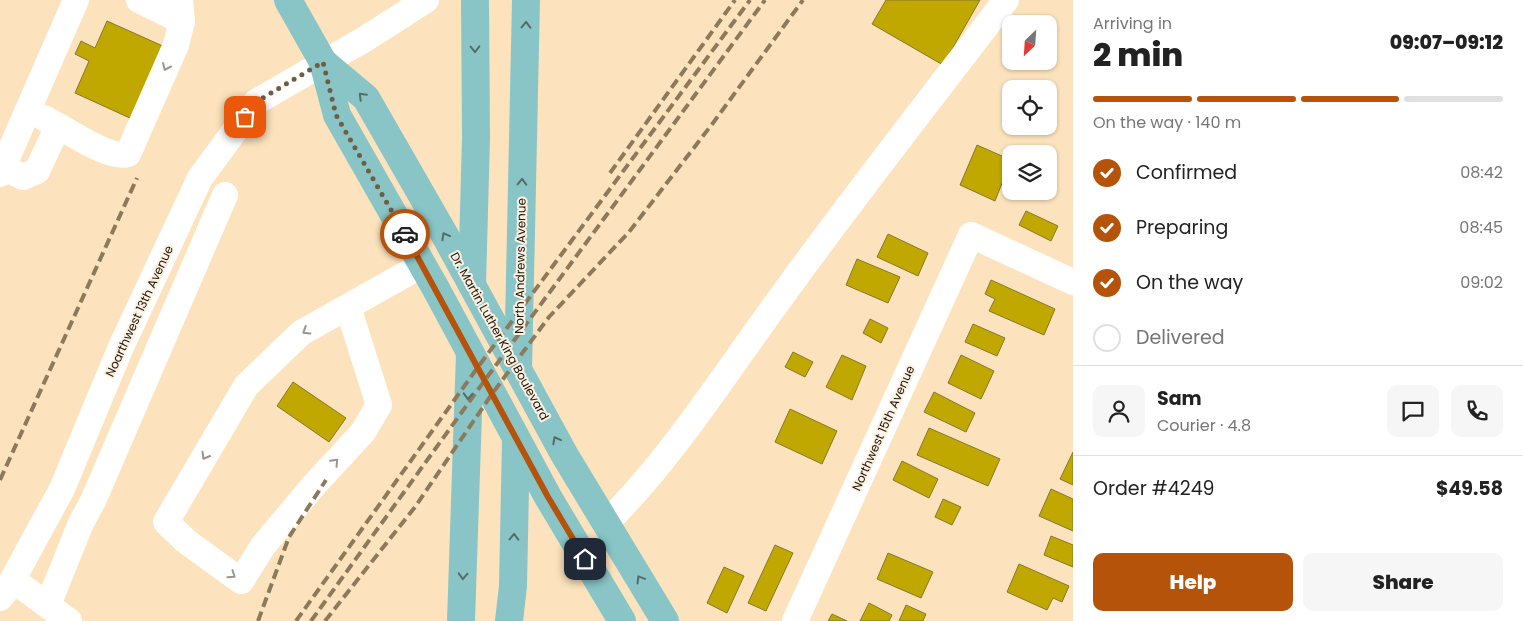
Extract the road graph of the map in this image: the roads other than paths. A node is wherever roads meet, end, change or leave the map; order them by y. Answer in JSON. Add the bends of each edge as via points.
{"nodes":[{"id":1,"x":76,"y":0,"type":"edge"},
{"id":2,"x":139,"y":0,"type":"edge"},
{"id":3,"x":288,"y":0,"type":"edge"},
{"id":4,"x":426,"y":0,"type":"edge"},
{"id":5,"x":474,"y":0,"type":"edge"},
{"id":6,"x":526,"y":0,"type":"edge"},
{"id":7,"x":1006,"y":0,"type":"edge"},
{"id":8,"x":181,"y":10,"type":"edge"},
{"id":9,"x":323,"y":62,"type":"junction"},
{"id":10,"x":28,"y":111,"type":"junction"},
{"id":11,"x":58,"y":126,"type":"junction"},
{"id":12,"x":2,"y":171,"type":"edge"},
{"id":13,"x":225,"y":194,"type":"dead end"},
{"id":14,"x":422,"y":265,"type":"junction"},
{"id":15,"x":1073,"y":282,"type":"edge"},
{"id":16,"x":348,"y":307,"type":"junction"},
{"id":17,"x":606,"y":523,"type":"junction"},
{"id":18,"x":6,"y":589,"type":"edge"},
{"id":19,"x":56,"y":615,"type":"edge"},
{"id":20,"x":461,"y":621,"type":"edge"},
{"id":21,"x":509,"y":621,"type":"edge"},
{"id":22,"x":622,"y":621,"type":"edge"},
{"id":23,"x":665,"y":621,"type":"edge"},
{"id":24,"x":795,"y":621,"type":"edge"}],
"edges":[{"from":1,"to":10,"type":"street"},
{"from":2,"to":8,"type":"street"},
{"from":3,"to":9,"type":"main road","name":"Dr. Martin Luther King Boulevard"},
{"from":4,"to":9,"type":"street","name":"Noarthwest 13th Avenue"},
{"from":5,"to":20,"type":"main road","one_way":true,"via":[[476,138]]},
{"from":21,"to":6,"type":"main road","name":"North Andrews Avenue","one_way":true,"via":[[513,586]]},
{"from":7,"to":17,"type":"street","via":[[860,187],[679,437]]},
{"from":8,"to":11,"type":"street","one_way":true,"via":[[176,45],[128,154],[111,153]]},
{"from":9,"to":14,"type":"main road","name":"Dr. Martin Luther King Boulevard","via":[[336,115]]},
{"from":17,"to":9,"type":"main road","name":"Dr. Martin Luther King Boulevard","one_way":true,"via":[[564,454],[366,98]]},
{"from":9,"to":18,"type":"street","name":"Noarthwest 13th Avenue","via":[[256,102],[200,178],[121,347],[62,489]]},
{"from":10,"to":11,"type":"street"},
{"from":10,"to":12,"type":"street"},
{"from":11,"to":12,"type":"street","via":[[37,170],[23,178]]},
{"from":13,"to":19,"type":"street","via":[[93,501],[80,523]]},
{"from":14,"to":16,"type":"street"},
{"from":14,"to":22,"type":"main road","name":"Dr. Martin Luther King Boulevard","via":[[548,497]]},
{"from":15,"to":24,"type":"street","name":"Northwest 15th Avenue","via":[[971,235]]},
{"from":16,"to":16,"type":"street","one_way":true,"via":[[301,334],[246,386],[166,522],[187,542],[242,581],[263,546],[314,484],[363,432],[379,405]]},
{"from":23,"to":17,"type":"main road","name":"Dr. Martin Luther King Boulevard","one_way":true},
{"from":18,"to":19,"type":"street"}]}
